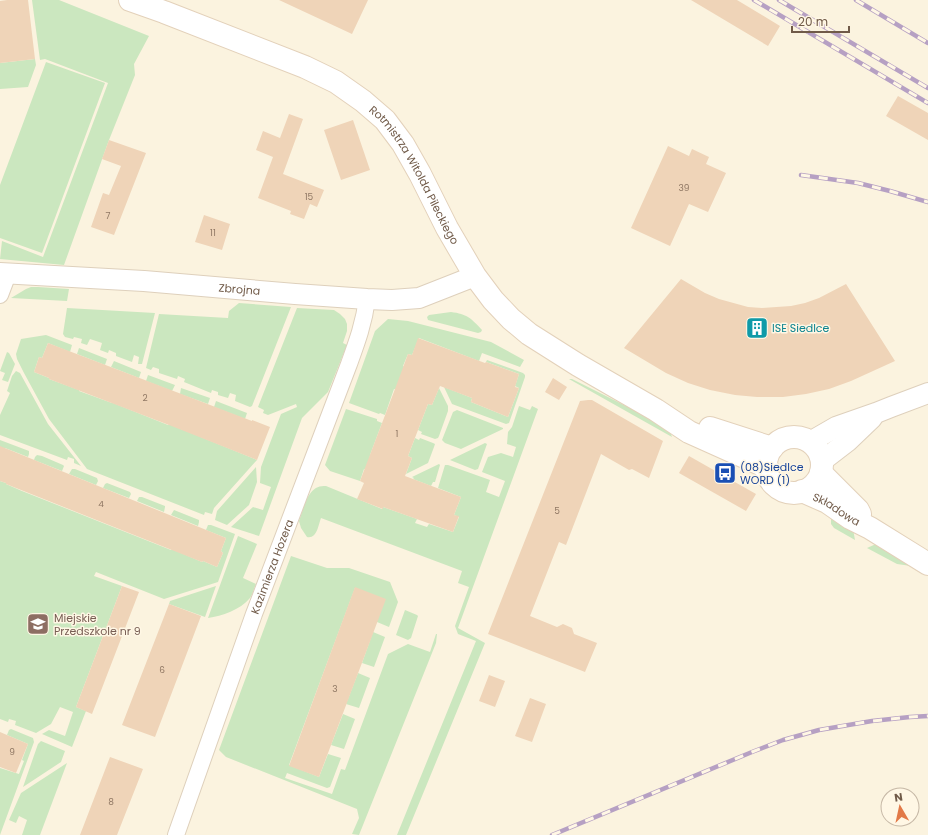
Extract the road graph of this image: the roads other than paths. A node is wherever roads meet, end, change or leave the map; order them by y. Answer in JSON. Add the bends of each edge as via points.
{"nodes":[{"id":1,"x":130,"y":0,"type":"edge"},
{"id":2,"x":4,"y":274,"type":"edge"},
{"id":3,"x":475,"y":276,"type":"junction"},
{"id":4,"x":0,"y":295,"type":"edge"},
{"id":5,"x":367,"y":299,"type":"junction"},
{"id":6,"x":928,"y":394,"type":"edge"},
{"id":7,"x":876,"y":414,"type":"junction"},
{"id":8,"x":810,"y":442,"type":"junction"},
{"id":9,"x":769,"y":458,"type":"junction"},
{"id":10,"x":821,"y":467,"type":"junction"},
{"id":11,"x":802,"y":491,"type":"junction"},
{"id":12,"x":870,"y":528,"type":"junction"},
{"id":13,"x":928,"y":564,"type":"edge"},
{"id":14,"x":176,"y":835,"type":"edge"}],
"edges":[{"from":1,"to":3,"type":"main road","name":"Rotmistrza Witolda Pileckiego","via":[[305,67],[336,82],[363,101],[385,120],[403,144]]},
{"from":2,"to":4,"type":"street"},
{"from":2,"to":5,"type":"street","name":"Zbrojna","via":[[144,281]]},
{"from":3,"to":5,"type":"street","name":"Zbrojna","via":[[419,298]]},
{"from":3,"to":9,"type":"main road","name":"Rotmistrza Witolda Pileckiego","via":[[493,300],[529,334],[578,365],[689,432]]},
{"from":5,"to":14,"type":"street","name":"Kazimierza Hozera","via":[[354,351],[254,614]]},
{"from":6,"to":7,"type":"street"},
{"from":7,"to":8,"type":"street","via":[[836,427]]},
{"from":7,"to":10,"type":"street"},
{"from":8,"to":9,"type":"main road","via":[[794,436],[786,438],[778,442]]},
{"from":8,"to":10,"type":"main road","via":[[820,453]]},
{"from":9,"to":11,"type":"main road","via":[[768,474],[771,480],[781,490],[792,493]]},
{"from":10,"to":11,"type":"main road","via":[[814,485]]},
{"from":10,"to":12,"type":"main road","name":"Składowa"},
{"from":11,"to":12,"type":"main road","name":"Składowa","via":[[827,502]]},
{"from":12,"to":13,"type":"main road","name":"Składowa"}]}
